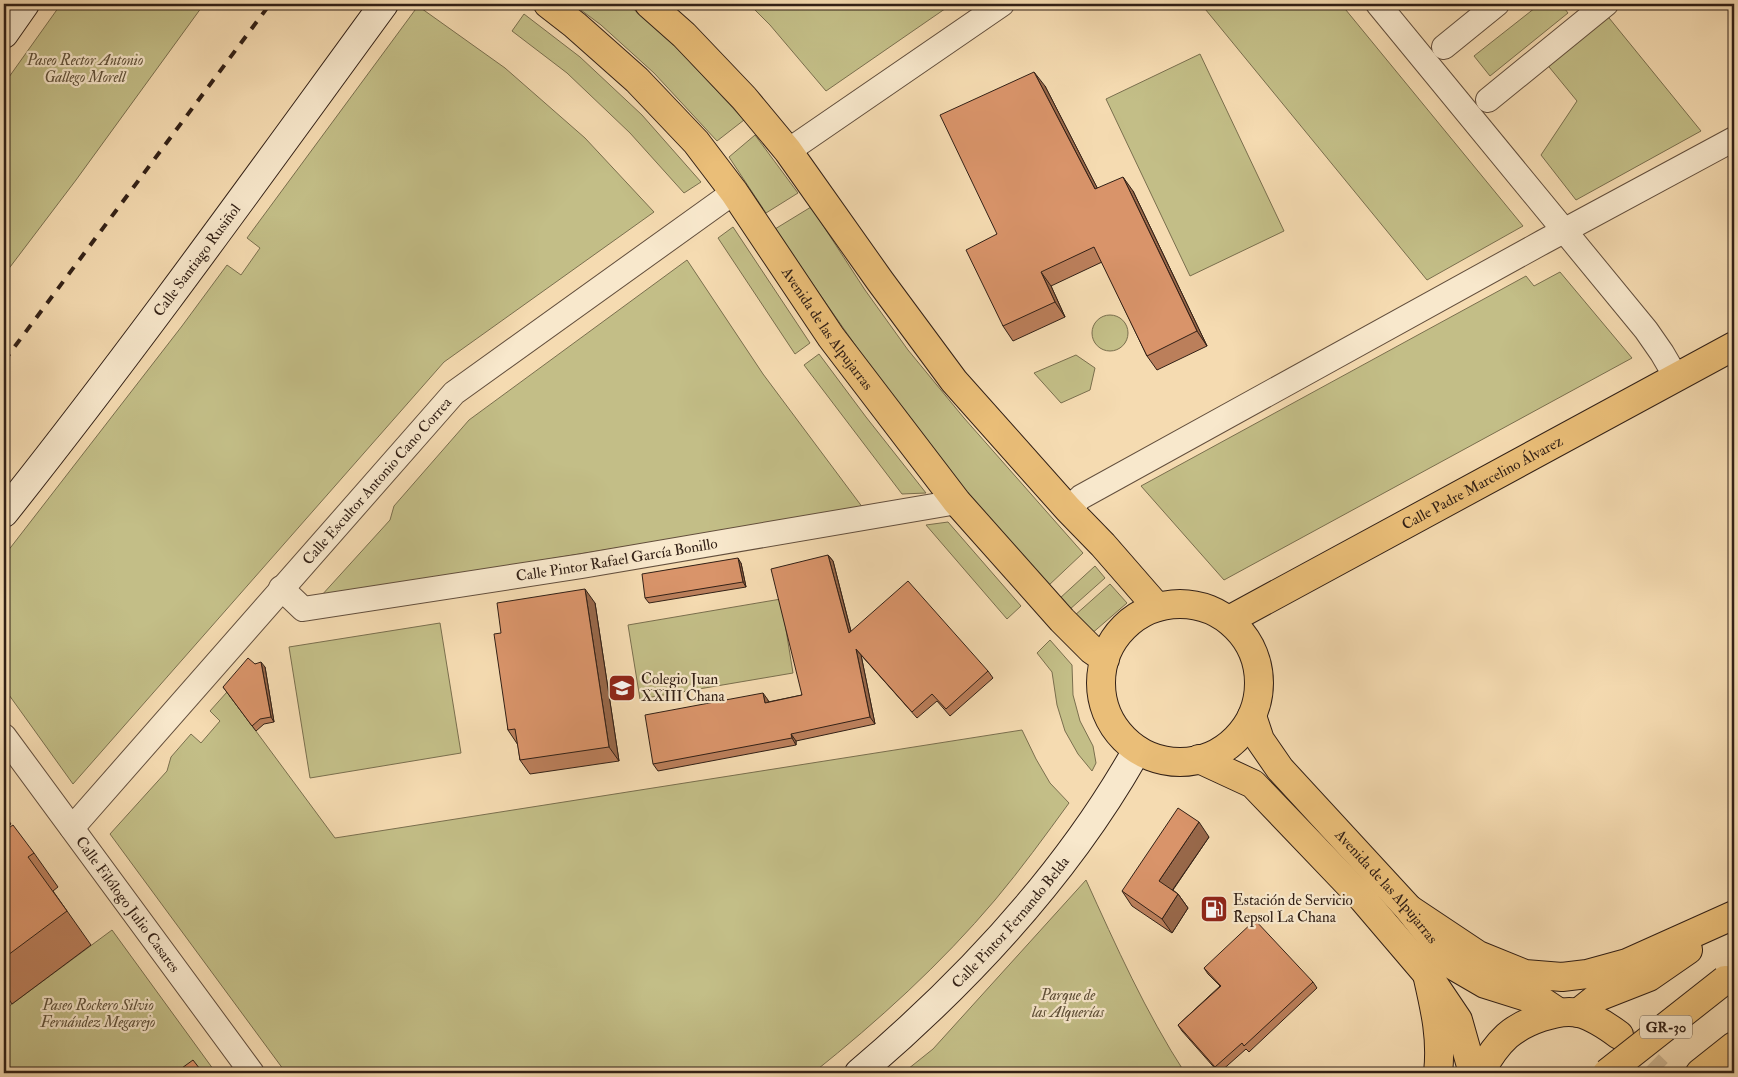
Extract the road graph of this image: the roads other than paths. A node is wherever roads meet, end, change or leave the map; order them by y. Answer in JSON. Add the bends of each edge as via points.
{"nodes":[{"id":1,"x":25,"y":4,"type":"edge"},
{"id":2,"x":384,"y":4,"type":"edge"},
{"id":3,"x":548,"y":4,"type":"edge"},
{"id":4,"x":649,"y":4,"type":"edge"},
{"id":5,"x":1002,"y":4,"type":"edge"},
{"id":6,"x":1378,"y":4,"type":"edge"},
{"id":7,"x":1497,"y":4,"type":"edge"},
{"id":8,"x":1599,"y":6,"type":"edge"},
{"id":9,"x":4,"y":34,"type":"edge"},
{"id":10,"x":1444,"y":47,"type":"dead end"},
{"id":11,"x":1488,"y":100,"type":"dead end"},
{"id":12,"x":1734,"y":139,"type":"edge"},
{"id":13,"x":788,"y":151,"type":"junction"},
{"id":14,"x":734,"y":192,"type":"junction"},
{"id":15,"x":1564,"y":231,"type":"junction"},
{"id":16,"x":1734,"y":346,"type":"edge"},
{"id":17,"x":1676,"y":377,"type":"junction"},
{"id":18,"x":957,"y":502,"type":"junction"},
{"id":19,"x":1068,"y":509,"type":"junction"},
{"id":20,"x":4,"y":513,"type":"edge"},
{"id":21,"x":281,"y":588,"type":"junction"},
{"id":22,"x":1157,"y":607,"type":"junction"},
{"id":23,"x":1229,"y":620,"type":"junction"},
{"id":24,"x":1105,"y":659,"type":"junction"},
{"id":25,"x":1252,"y":716,"type":"junction"},
{"id":26,"x":4,"y":736,"type":"edge"},
{"id":27,"x":1137,"y":750,"type":"junction"},
{"id":28,"x":1199,"y":759,"type":"junction"},
{"id":29,"x":72,"y":828,"type":"junction"},
{"id":30,"x":1409,"y":909,"type":"junction"},
{"id":31,"x":1734,"y":916,"type":"edge"},
{"id":32,"x":1427,"y":974,"type":"junction"},
{"id":33,"x":1730,"y":977,"type":"edge"},
{"id":34,"x":1568,"y":1013,"type":"junction"},
{"id":35,"x":1619,"y":1034,"type":"tunnel mouth"},
{"id":36,"x":1734,"y":1046,"type":"edge"},
{"id":37,"x":252,"y":1073,"type":"edge"},
{"id":38,"x":859,"y":1073,"type":"edge"},
{"id":39,"x":1438,"y":1073,"type":"edge"},
{"id":40,"x":1473,"y":1073,"type":"edge"},
{"id":41,"x":1480,"y":1073,"type":"edge"},
{"id":42,"x":1607,"y":1073,"type":"edge"},
{"id":43,"x":1700,"y":1073,"type":"edge"}],
"edges":[{"from":1,"to":9,"type":"street"},
{"from":2,"to":20,"type":"street","name":"Calle Santiago Rusiñol","via":[[182,280]]},
{"from":3,"to":14,"type":"main road","name":"Avenida de las Alpujarras","via":[[637,80],[696,142]]},
{"from":4,"to":13,"type":"main road","via":[[684,35],[744,98]]},
{"from":5,"to":13,"type":"street"},
{"from":6,"to":15,"type":"street"},
{"from":7,"to":10,"type":"street"},
{"from":8,"to":11,"type":"street"},
{"from":12,"to":15,"type":"street"},
{"from":13,"to":19,"type":"main road","via":[[954,381]]},
{"from":14,"to":18,"type":"main road","name":"Avenida de las Alpujarras","via":[[831,337]]},
{"from":14,"to":21,"type":"street","name":"Calle Escultor Antonio Cano Correa","via":[[454,393]]},
{"from":15,"to":17,"type":"street","via":[[1646,330]]},
{"from":15,"to":19,"type":"street","via":[[1081,497]]},
{"from":16,"to":17,"type":"main road","name":"Calle Padre Marcelino Álvarez"},
{"from":17,"to":23,"type":"main road","name":"Calle Padre Marcelino Álvarez"},
{"from":18,"to":21,"type":"street","name":"Calle Pintor Rafael García Bonillo","via":[[582,566],[304,609]]},
{"from":18,"to":24,"type":"main road","name":"Avenida de las Alpujarras","via":[[1062,620]]},
{"from":19,"to":22,"type":"main road"},
{"from":21,"to":29,"type":"street","name":"Calle Escultor Antonio Cano Correa"},
{"from":22,"to":23,"type":"main road","via":[[1200,606]]},
{"from":22,"to":24,"type":"main road","via":[[1136,616],[1118,634]]},
{"from":23,"to":25,"type":"main road","via":[[1246,639],[1256,659],[1260,684]]},
{"from":24,"to":27,"type":"main road","via":[[1101,686],[1105,710],[1118,732]]},
{"from":25,"to":28,"type":"main road","via":[[1232,742]]},
{"from":25,"to":30,"type":"main road","name":"Avenida de las Alpujarras","via":[[1260,740],[1280,769]]},
{"from":26,"to":29,"type":"street","name":"Calle Filólogo Julio Casares"},
{"from":27,"to":28,"type":"main road","via":[[1161,760],[1185,762]]},
{"from":27,"to":38,"type":"street","name":"Calle Pintor Fernando Belda","via":[[1113,792],[1051,878],[980,961]]},
{"from":28,"to":32,"type":"main road","name":"Avenida de las Alpujarras","via":[[1253,784],[1363,899]]},
{"from":29,"to":37,"type":"street","name":"Calle Filólogo Julio Casares"},
{"from":30,"to":31,"type":"main road","via":[[1478,955],[1525,974],[1562,977],[1627,963]]},
{"from":30,"to":34,"type":"main road","name":"Avenida de las Alpujarras","via":[[1454,966],[1485,984]]},
{"from":31,"to":34,"type":"main road","via":[[1649,977]]},
{"from":32,"to":39,"type":"main road","via":[[1439,1034]]},
{"from":32,"to":40,"type":"main road","name":"Avenida de las Alpujarras","via":[[1458,1020]]},
{"from":33,"to":42,"type":"main road","number":"GR-30","bridge":true},
{"from":34,"to":35,"type":"main road","name":"Avenida de las Alpujarras","via":[[1602,1022]]},
{"from":34,"to":41,"type":"main road","via":[[1530,1022],[1507,1036]]},
{"from":36,"to":43,"type":"main road"}]}
